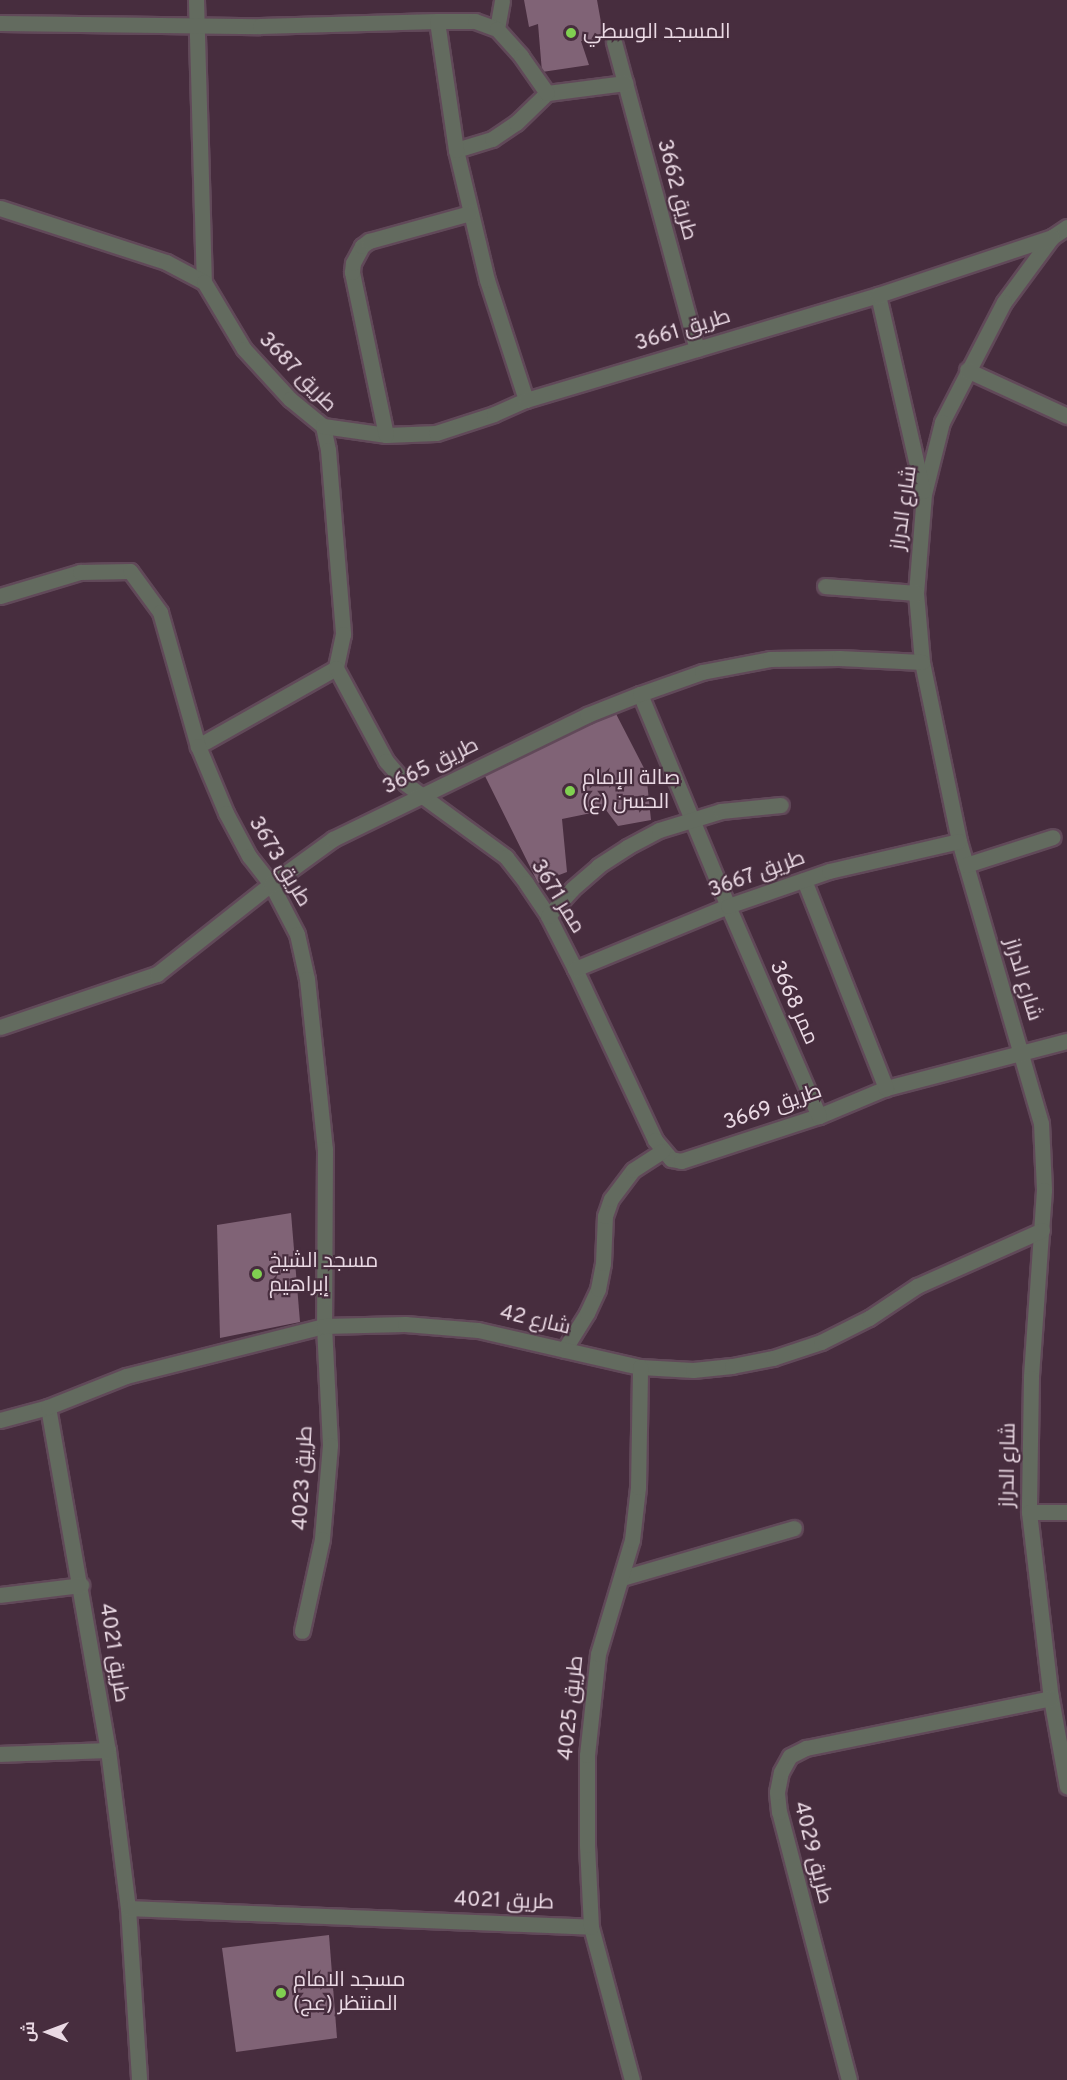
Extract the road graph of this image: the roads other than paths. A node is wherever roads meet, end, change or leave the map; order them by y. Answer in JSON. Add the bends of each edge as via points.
{"nodes":[{"id":1,"x":196,"y":0,"type":"edge"},
{"id":2,"x":502,"y":0,"type":"edge"},
{"id":3,"x":437,"y":21,"type":"junction"},
{"id":4,"x":0,"y":23,"type":"edge"},
{"id":5,"x":195,"y":25,"type":"junction"},
{"id":6,"x":497,"y":30,"type":"junction"},
{"id":7,"x":614,"y":42,"type":"dead end"},
{"id":8,"x":625,"y":82,"type":"junction"},
{"id":9,"x":547,"y":93,"type":"junction"},
{"id":10,"x":456,"y":150,"type":"junction"},
{"id":11,"x":0,"y":208,"type":"edge"},
{"id":12,"x":470,"y":213,"type":"junction"},
{"id":13,"x":1067,"y":226,"type":"edge"},
{"id":14,"x":1052,"y":237,"type":"junction"},
{"id":15,"x":204,"y":282,"type":"junction"},
{"id":16,"x":878,"y":295,"type":"junction"},
{"id":17,"x":697,"y":349,"type":"junction"},
{"id":18,"x":967,"y":370,"type":"junction"},
{"id":19,"x":526,"y":400,"type":"junction"},
{"id":20,"x":1067,"y":416,"type":"edge"},
{"id":21,"x":323,"y":426,"type":"junction"},
{"id":22,"x":386,"y":435,"type":"junction"},
{"id":23,"x":924,"y":494,"type":"junction"},
{"id":24,"x":825,"y":586,"type":"dead end"},
{"id":25,"x":916,"y":593,"type":"junction"},
{"id":26,"x":0,"y":596,"type":"edge"},
{"id":27,"x":922,"y":662,"type":"junction"},
{"id":28,"x":336,"y":668,"type":"junction"},
{"id":29,"x":640,"y":693,"type":"junction"},
{"id":30,"x":198,"y":746,"type":"junction"},
{"id":31,"x":419,"y":796,"type":"junction"},
{"id":32,"x":781,"y":805,"type":"dead end"},
{"id":33,"x":691,"y":818,"type":"junction"},
{"id":34,"x":1053,"y":837,"type":"dead end"},
{"id":35,"x":959,"y":841,"type":"junction"},
{"id":36,"x":966,"y":865,"type":"junction"},
{"id":37,"x":804,"y":880,"type":"junction"},
{"id":38,"x":271,"y":884,"type":"junction"},
{"id":39,"x":728,"y":906,"type":"junction"},
{"id":40,"x":548,"y":916,"type":"junction"},
{"id":41,"x":575,"y":969,"type":"junction"},
{"id":42,"x":0,"y":1027,"type":"edge"},
{"id":43,"x":1067,"y":1041,"type":"edge"},
{"id":44,"x":1021,"y":1053,"type":"junction"},
{"id":45,"x":886,"y":1088,"type":"junction"},
{"id":46,"x":819,"y":1116,"type":"junction"},
{"id":47,"x":666,"y":1155,"type":"junction"},
{"id":48,"x":1042,"y":1230,"type":"junction"},
{"id":49,"x":324,"y":1326,"type":"junction"},
{"id":50,"x":564,"y":1350,"type":"junction"},
{"id":51,"x":640,"y":1367,"type":"junction"},
{"id":52,"x":48,"y":1407,"type":"junction"},
{"id":53,"x":0,"y":1419,"type":"edge"},
{"id":54,"x":1029,"y":1512,"type":"junction"},
{"id":55,"x":1067,"y":1512,"type":"edge"},
{"id":56,"x":794,"y":1528,"type":"dead end"},
{"id":57,"x":622,"y":1578,"type":"junction"},
{"id":58,"x":81,"y":1585,"type":"junction"},
{"id":59,"x":0,"y":1595,"type":"edge"},
{"id":60,"x":302,"y":1631,"type":"dead end"},
{"id":61,"x":1050,"y":1698,"type":"junction"},
{"id":62,"x":108,"y":1750,"type":"junction"},
{"id":63,"x":0,"y":1754,"type":"edge"},
{"id":64,"x":1067,"y":1787,"type":"edge"},
{"id":65,"x":128,"y":1908,"type":"junction"},
{"id":66,"x":591,"y":1927,"type":"junction"},
{"id":67,"x":139,"y":2080,"type":"edge"},
{"id":68,"x":632,"y":2080,"type":"edge"},
{"id":69,"x":849,"y":2080,"type":"edge"}],
"edges":[{"from":1,"to":5,"type":"street"},
{"from":2,"to":6,"type":"street"},
{"from":3,"to":5,"type":"street"},
{"from":3,"to":6,"type":"street","via":[[475,21]]},
{"from":3,"to":10,"type":"street"},
{"from":4,"to":5,"type":"street"},
{"from":5,"to":15,"type":"street"},
{"from":6,"to":9,"type":"street"},
{"from":7,"to":8,"type":"street","name":"طريق 3662"},
{"from":8,"to":9,"type":"street"},
{"from":8,"to":17,"type":"street","name":"طريق 3662"},
{"from":9,"to":10,"type":"street","via":[[516,123],[492,139]]},
{"from":10,"to":12,"type":"street"},
{"from":11,"to":15,"type":"street","via":[[166,262]]},
{"from":12,"to":19,"type":"street"},
{"from":12,"to":22,"type":"street","via":[[369,241],[352,263]]},
{"from":13,"to":14,"type":"street","name":"شارع الدراز"},
{"from":14,"to":16,"type":"street","name":"طريق 3661"},
{"from":14,"to":18,"type":"street","name":"شارع الدراز","via":[[1004,302]]},
{"from":15,"to":21,"type":"street","name":"طريق 3687","via":[[244,349],[290,399]]},
{"from":16,"to":17,"type":"street","name":"طريق 3661"},
{"from":16,"to":23,"type":"street"},
{"from":17,"to":19,"type":"street","name":"طريق 3661"},
{"from":18,"to":20,"type":"street"},
{"from":18,"to":23,"type":"street","name":"شارع الدراز","via":[[942,422]]},
{"from":19,"to":22,"type":"street","name":"طريق 3661","via":[[436,433]]},
{"from":21,"to":22,"type":"street","name":"طريق 3661"},
{"from":21,"to":28,"type":"street","name":"طريق 3687","via":[[343,634]]},
{"from":23,"to":25,"type":"street","name":"شارع الدراز"},
{"from":24,"to":25,"type":"street"},
{"from":25,"to":27,"type":"street","name":"شارع الدراز"},
{"from":26,"to":30,"type":"street","name":"طريق 3673","via":[[80,572],[130,571],[160,612]]},
{"from":27,"to":29,"type":"street","name":"طريق 3665","via":[[827,657],[770,659],[702,672]]},
{"from":27,"to":35,"type":"street","name":"شارع الدراز"},
{"from":28,"to":30,"type":"street"},
{"from":28,"to":31,"type":"street","name":"ممر 3671","via":[[387,760]]},
{"from":29,"to":31,"type":"street","name":"طريق 3665"},
{"from":29,"to":33,"type":"street","name":"ممر 3668"},
{"from":30,"to":38,"type":"street","name":"طريق 3673","via":[[226,813],[249,856]]},
{"from":31,"to":38,"type":"street","name":"طريق 3665","via":[[333,840]]},
{"from":31,"to":40,"type":"street","name":"ممر 3671","via":[[506,857]]},
{"from":32,"to":33,"type":"street"},
{"from":33,"to":39,"type":"street","name":"ممر 3668"},
{"from":33,"to":40,"type":"street","via":[[658,830],[608,860]]},
{"from":34,"to":36,"type":"street"},
{"from":35,"to":36,"type":"street","name":"شارع الدراز"},
{"from":35,"to":37,"type":"street","name":"طريق 3667"},
{"from":36,"to":44,"type":"street","name":"شارع الدراز"},
{"from":37,"to":39,"type":"street","name":"طريق 3667"},
{"from":37,"to":45,"type":"street"},
{"from":38,"to":42,"type":"street","name":"طريق 3665","via":[[157,974]]},
{"from":38,"to":49,"type":"street","name":"طريق 3673","via":[[297,934],[307,979],[324,1149]]},
{"from":39,"to":41,"type":"street","name":"طريق 3667"},
{"from":39,"to":46,"type":"street","name":"ممر 3668"},
{"from":40,"to":41,"type":"street","name":"ممر 3671"},
{"from":41,"to":47,"type":"street","name":"ممر 3671"},
{"from":43,"to":44,"type":"street","name":"طريق 3669"},
{"from":44,"to":45,"type":"street","name":"طريق 3669"},
{"from":44,"to":48,"type":"street","name":"شارع الدراز","via":[[1041,1124]]},
{"from":45,"to":46,"type":"street","name":"طريق 3669"},
{"from":46,"to":47,"type":"street","name":"طريق 3669","via":[[681,1161]]},
{"from":47,"to":50,"type":"street","via":[[633,1170],[611,1199],[605,1216],[603,1263],[597,1289]]},
{"from":48,"to":51,"type":"street","name":"شارع 42","via":[[917,1286],[869,1318],[821,1342],[732,1366],[693,1370]]},
{"from":48,"to":54,"type":"street","name":"شارع الدراز","via":[[1031,1378]]},
{"from":49,"to":50,"type":"street","name":"شارع 42","via":[[405,1324],[478,1329]]},
{"from":49,"to":52,"type":"street","name":"شارع 42","via":[[126,1376]]},
{"from":49,"to":60,"type":"street","name":"طريق 4023","via":[[330,1445],[327,1492],[322,1539]]},
{"from":50,"to":51,"type":"street","name":"شارع 42"},
{"from":51,"to":57,"type":"street","name":"طريق 4025","via":[[638,1487],[632,1540]]},
{"from":52,"to":53,"type":"street","name":"شارع 42"},
{"from":52,"to":58,"type":"street","name":"طريق 4021"},
{"from":54,"to":55,"type":"street"},
{"from":54,"to":61,"type":"street","name":"شارع الدراز"},
{"from":56,"to":57,"type":"street"},
{"from":57,"to":66,"type":"street","name":"طريق 4025","via":[[598,1654],[587,1755]]},
{"from":58,"to":59,"type":"street"},
{"from":58,"to":62,"type":"street","name":"طريق 4021"},
{"from":61,"to":64,"type":"street","name":"شارع الدراز"},
{"from":61,"to":69,"type":"street","name":"طريق 4029","via":[[806,1748],[790,1756],[781,1772],[778,1812]]},
{"from":62,"to":63,"type":"street"},
{"from":62,"to":65,"type":"street","name":"طريق 4021"},
{"from":65,"to":66,"type":"street","name":"طريق 4021"},
{"from":65,"to":67,"type":"street","name":"طريق 4021"},
{"from":66,"to":68,"type":"street"}]}
